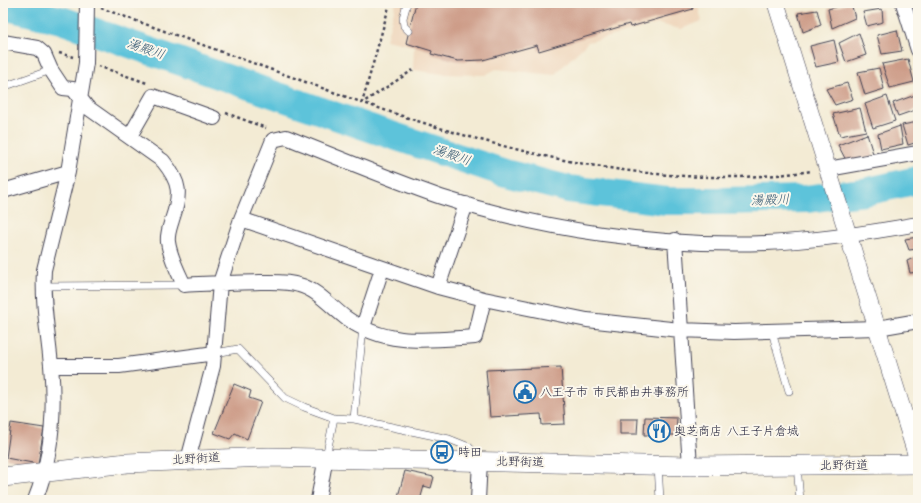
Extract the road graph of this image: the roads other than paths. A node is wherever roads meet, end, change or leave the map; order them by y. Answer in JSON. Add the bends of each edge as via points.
{"nodes":[{"id":1,"x":407,"y":3,"type":"edge"},
{"id":2,"x":777,"y":3,"type":"edge"},
{"id":3,"x":903,"y":3,"type":"edge"},
{"id":4,"x":89,"y":5,"type":"edge"},
{"id":5,"x":409,"y":30,"type":"dead end"},
{"id":6,"x":3,"y":42,"type":"edge"},
{"id":7,"x":918,"y":50,"type":"edge"},
{"id":8,"x":51,"y":70,"type":"junction"},
{"id":9,"x":3,"y":87,"type":"edge"},
{"id":10,"x":80,"y":98,"type":"junction"},
{"id":11,"x":214,"y":118,"type":"dead end"},
{"id":12,"x":130,"y":136,"type":"junction"},
{"id":13,"x":918,"y":153,"type":"edge"},
{"id":14,"x":68,"y":172,"type":"junction"},
{"id":15,"x":829,"y":173,"type":"junction"},
{"id":16,"x":3,"y":191,"type":"edge"},
{"id":17,"x":466,"y":204,"type":"junction"},
{"id":18,"x":241,"y":219,"type":"junction"},
{"id":19,"x":918,"y":224,"type":"edge"},
{"id":20,"x":846,"y":229,"type":"junction"},
{"id":21,"x":675,"y":240,"type":"junction"},
{"id":22,"x":382,"y":268,"type":"junction"},
{"id":23,"x":220,"y":283,"type":"junction"},
{"id":24,"x":184,"y":285,"type":"junction"},
{"id":25,"x":43,"y":286,"type":"junction"},
{"id":26,"x":438,"y":287,"type":"junction"},
{"id":27,"x":484,"y":299,"type":"junction"},
{"id":28,"x":918,"y":321,"type":"edge"},
{"id":29,"x":363,"y":327,"type":"junction"},
{"id":30,"x":878,"y":328,"type":"junction"},
{"id":31,"x":680,"y":330,"type":"junction"},
{"id":32,"x":772,"y":332,"type":"junction"},
{"id":33,"x":215,"y":353,"type":"junction"},
{"id":34,"x":51,"y":366,"type":"junction"},
{"id":35,"x":789,"y":391,"type":"dead end"},
{"id":36,"x":334,"y":418,"type":"junction"},
{"id":37,"x":354,"y":419,"type":"junction"},
{"id":38,"x":326,"y":457,"type":"junction"},
{"id":39,"x":188,"y":460,"type":"junction"},
{"id":40,"x":918,"y":460,"type":"edge"},
{"id":41,"x":480,"y":461,"type":"junction"},
{"id":42,"x":918,"y":464,"type":"edge"},
{"id":43,"x":658,"y":465,"type":"junction"},
{"id":44,"x":797,"y":465,"type":"junction"},
{"id":45,"x":690,"y":466,"type":"junction"},
{"id":46,"x":44,"y":472,"type":"junction"},
{"id":47,"x":3,"y":477,"type":"edge"},
{"id":48,"x":35,"y":500,"type":"edge"},
{"id":49,"x":318,"y":500,"type":"edge"},
{"id":50,"x":478,"y":500,"type":"edge"},
{"id":51,"x":660,"y":500,"type":"edge"},
{"id":52,"x":800,"y":500,"type":"edge"}],
"edges":[{"from":1,"to":5,"type":"lane","via":[[403,18],[404,26]]},
{"from":2,"to":15,"type":"street"},
{"from":3,"to":7,"type":"street"},
{"from":4,"to":10,"type":"street","via":[[86,61]]},
{"from":6,"to":8,"type":"street","via":[[37,48],[44,54]]},
{"from":8,"to":9,"type":"lane"},
{"from":8,"to":10,"type":"street","via":[[63,88],[73,89]]},
{"from":10,"to":12,"type":"street","via":[[87,107]]},
{"from":10,"to":14,"type":"street"},
{"from":11,"to":12,"type":"street","via":[[153,96]]},
{"from":12,"to":24,"type":"street","via":[[163,161],[176,179],[179,190],[178,202],[168,242]]},
{"from":13,"to":15,"type":"street"},
{"from":14,"to":16,"type":"street"},
{"from":14,"to":25,"type":"street","via":[[44,270]]},
{"from":15,"to":20,"type":"street"},
{"from":17,"to":18,"type":"street","via":[[286,137],[273,140]]},
{"from":17,"to":21,"type":"street","via":[[578,230]]},
{"from":17,"to":26,"type":"street"},
{"from":18,"to":22,"type":"street"},
{"from":18,"to":23,"type":"street"},
{"from":19,"to":20,"type":"street"},
{"from":20,"to":21,"type":"street","via":[[760,243]]},
{"from":20,"to":30,"type":"street"},
{"from":21,"to":31,"type":"street"},
{"from":22,"to":26,"type":"street"},
{"from":22,"to":29,"type":"street"},
{"from":23,"to":24,"type":"street"},
{"from":23,"to":29,"type":"street","via":[[300,285],[316,293],[347,318]]},
{"from":23,"to":33,"type":"street"},
{"from":24,"to":25,"type":"lane"},
{"from":25,"to":34,"type":"street"},
{"from":26,"to":27,"type":"street"},
{"from":27,"to":29,"type":"street","via":[[475,337],[400,340]]},
{"from":27,"to":31,"type":"street","via":[[587,320]]},
{"from":28,"to":30,"type":"street"},
{"from":29,"to":37,"type":"lane"},
{"from":30,"to":32,"type":"street"},
{"from":30,"to":40,"type":"street"},
{"from":31,"to":32,"type":"street"},
{"from":31,"to":45,"type":"street"},
{"from":32,"to":35,"type":"lane"},
{"from":33,"to":34,"type":"street","via":[[119,366]]},
{"from":33,"to":36,"type":"lane","via":[[238,349],[285,398]]},
{"from":33,"to":39,"type":"street"},
{"from":34,"to":46,"type":"street","via":[[52,416]]},
{"from":36,"to":37,"type":"lane"},
{"from":36,"to":38,"type":"lane"},
{"from":37,"to":41,"type":"lane","via":[[449,439],[469,447]]},
{"from":38,"to":39,"type":"main road","name":"北野街道"},
{"from":38,"to":41,"type":"main road","name":"北野街道"},
{"from":38,"to":49,"type":"street"},
{"from":39,"to":46,"type":"main road","name":"北野街道","via":[[127,463]]},
{"from":41,"to":43,"type":"main road","name":"北野街道"},
{"from":41,"to":50,"type":"street"},
{"from":42,"to":44,"type":"main road","name":"北野街道"},
{"from":43,"to":45,"type":"main road","name":"北野街道"},
{"from":43,"to":51,"type":"lane"},
{"from":44,"to":45,"type":"main road","name":"北野街道"},
{"from":44,"to":52,"type":"lane"},
{"from":46,"to":47,"type":"main road","name":"北野街道"},
{"from":46,"to":48,"type":"street"}]}
